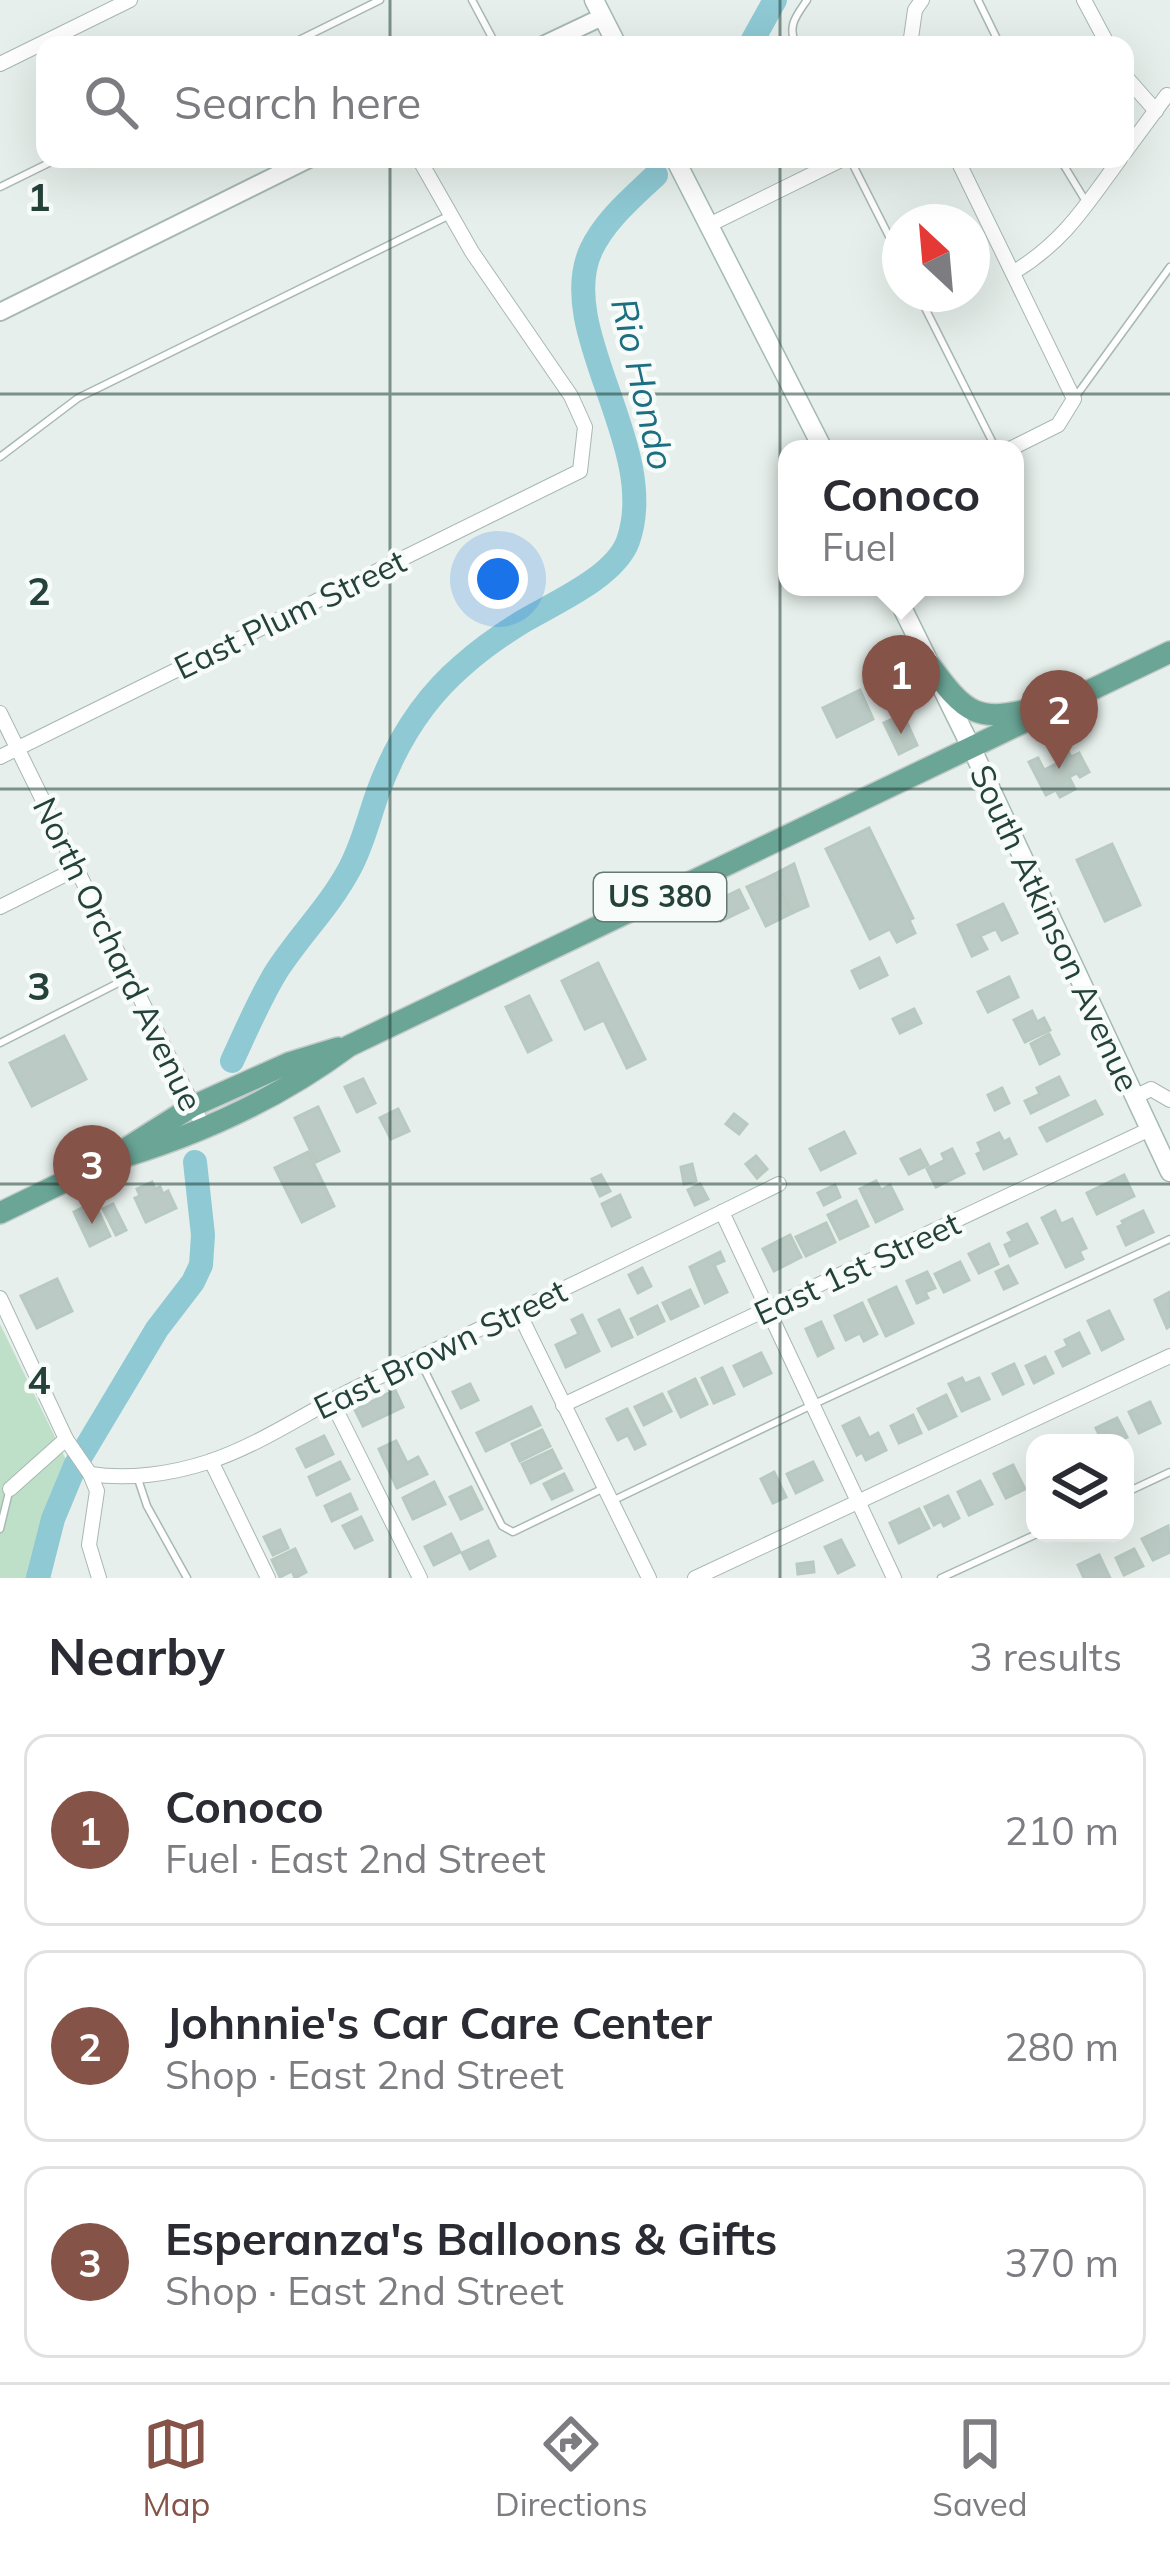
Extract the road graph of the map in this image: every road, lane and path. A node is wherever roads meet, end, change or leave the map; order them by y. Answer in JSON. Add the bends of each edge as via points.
{"nodes":[{"id":1,"x":130,"y":0,"type":"edge"},
{"id":2,"x":380,"y":0,"type":"edge"},
{"id":3,"x":472,"y":0,"type":"edge"},
{"id":4,"x":807,"y":0,"type":"edge"},
{"id":5,"x":922,"y":0,"type":"edge"},
{"id":6,"x":978,"y":0,"type":"edge"},
{"id":7,"x":1084,"y":0,"type":"edge"},
{"id":8,"x":598,"y":8,"type":"edge"},
{"id":9,"x":57,"y":36,"type":"edge"},
{"id":10,"x":307,"y":36,"type":"edge"},
{"id":11,"x":491,"y":36,"type":"edge"},
{"id":12,"x":557,"y":36,"type":"edge"},
{"id":13,"x":612,"y":36,"type":"edge"},
{"id":14,"x":792,"y":36,"type":"edge"},
{"id":15,"x":911,"y":36,"type":"edge"},
{"id":16,"x":996,"y":36,"type":"edge"},
{"id":17,"x":1103,"y":36,"type":"edge"},
{"id":18,"x":36,"y":46,"type":"edge"},
{"id":19,"x":0,"y":64,"type":"edge"},
{"id":20,"x":1134,"y":86,"type":"edge"},
{"id":21,"x":1169,"y":93,"type":"edge"},
{"id":22,"x":1156,"y":111,"type":"junction"},
{"id":23,"x":1134,"y":140,"type":"edge"},
{"id":24,"x":39,"y":168,"type":"edge"},
{"id":25,"x":292,"y":168,"type":"edge"},
{"id":26,"x":424,"y":168,"type":"edge"},
{"id":27,"x":679,"y":168,"type":"edge"},
{"id":28,"x":827,"y":168,"type":"edge"},
{"id":29,"x":851,"y":168,"type":"edge"},
{"id":30,"x":962,"y":168,"type":"edge"},
{"id":31,"x":1066,"y":168,"type":"edge"},
{"id":32,"x":1113,"y":168,"type":"edge"},
{"id":33,"x":0,"y":187,"type":"edge"},
{"id":34,"x":1087,"y":203,"type":"junction"},
{"id":35,"x":451,"y":215,"type":"junction"},
{"id":36,"x":710,"y":225,"type":"junction"},
{"id":37,"x":882,"y":225,"type":"edge"},
{"id":38,"x":1170,"y":267,"type":"edge"},
{"id":39,"x":1014,"y":272,"type":"junction"},
{"id":40,"x":0,"y":312,"type":"edge"},
{"id":41,"x":927,"y":312,"type":"edge"},
{"id":42,"x":1074,"y":399,"type":"junction"},
{"id":43,"x":818,"y":440,"type":"edge"},
{"id":44,"x":991,"y":440,"type":"edge"},
{"id":45,"x":1024,"y":442,"type":"edge"},
{"id":46,"x":0,"y":457,"type":"edge"},
{"id":47,"x":896,"y":596,"type":"edge"},
{"id":48,"x":1170,"y":652,"type":"edge"},
{"id":49,"x":929,"y":664,"type":"junction"},
{"id":50,"x":1080,"y":696,"type":"junction"},
{"id":51,"x":0,"y":713,"type":"edge"},
{"id":52,"x":17,"y":748,"type":"junction"},
{"id":53,"x":971,"y":748,"type":"junction"},
{"id":54,"x":0,"y":757,"type":"edge"},
{"id":55,"x":76,"y":869,"type":"junction"},
{"id":56,"x":0,"y":907,"type":"edge"},
{"id":57,"x":130,"y":977,"type":"junction"},
{"id":58,"x":0,"y":1043,"type":"edge"},
{"id":59,"x":349,"y":1046,"type":"junction"},
{"id":60,"x":1135,"y":1097,"type":"junction"},
{"id":61,"x":1170,"y":1100,"type":"edge"},
{"id":62,"x":194,"y":1106,"type":"junction"},
{"id":63,"x":205,"y":1130,"type":"junction"},
{"id":64,"x":1150,"y":1130,"type":"junction"},
{"id":65,"x":103,"y":1163,"type":"junction"},
{"id":66,"x":1170,"y":1172,"type":"edge"},
{"id":67,"x":779,"y":1184,"type":"dead end"},
{"id":68,"x":722,"y":1212,"type":"junction"},
{"id":69,"x":0,"y":1213,"type":"edge"},
{"id":70,"x":1170,"y":1239,"type":"edge"},
{"id":71,"x":0,"y":1298,"type":"edge"},
{"id":72,"x":767,"y":1310,"type":"junction"},
{"id":73,"x":518,"y":1311,"type":"junction"},
{"id":74,"x":1170,"y":1356,"type":"edge"},
{"id":75,"x":419,"y":1358,"type":"junction"},
{"id":76,"x":331,"y":1400,"type":"junction"},
{"id":77,"x":563,"y":1405,"type":"junction"},
{"id":78,"x":812,"y":1405,"type":"junction"},
{"id":79,"x":69,"y":1444,"type":"junction"},
{"id":80,"x":211,"y":1461,"type":"junction"},
{"id":81,"x":87,"y":1472,"type":"junction"},
{"id":82,"x":1170,"y":1472,"type":"edge"},
{"id":83,"x":136,"y":1474,"type":"junction"},
{"id":84,"x":10,"y":1489,"type":"joint"},
{"id":85,"x":1134,"y":1489,"type":"edge"},
{"id":86,"x":608,"y":1495,"type":"junction"},
{"id":87,"x":857,"y":1501,"type":"junction"},
{"id":88,"x":0,"y":1529,"type":"edge"},
{"id":89,"x":1026,"y":1539,"type":"edge"},
{"id":90,"x":99,"y":1578,"type":"edge"},
{"id":91,"x":187,"y":1578,"type":"edge"},
{"id":92,"x":268,"y":1578,"type":"edge"},
{"id":93,"x":420,"y":1578,"type":"edge"},
{"id":94,"x":649,"y":1578,"type":"edge"},
{"id":95,"x":695,"y":1578,"type":"edge"},
{"id":96,"x":894,"y":1578,"type":"edge"},
{"id":97,"x":941,"y":1578,"type":"edge"}],
"edges":[{"from":1,"to":9,"type":"street"},
{"from":2,"to":10,"type":"lane"},
{"from":3,"to":11,"type":"lane"},
{"from":4,"to":14,"type":"lane"},
{"from":5,"to":15,"type":"street"},
{"from":6,"to":16,"type":"lane"},
{"from":7,"to":17,"type":"street"},
{"from":8,"to":12,"type":"street"},
{"from":8,"to":13,"type":"main road"},
{"from":18,"to":19,"type":"street"},
{"from":20,"to":22,"type":"street"},
{"from":21,"to":22,"type":"street"},
{"from":22,"to":23,"type":"street"},
{"from":24,"to":33,"type":"lane"},
{"from":25,"to":40,"type":"street"},
{"from":26,"to":35,"type":"street"},
{"from":27,"to":36,"type":"main road"},
{"from":28,"to":36,"type":"street"},
{"from":29,"to":37,"type":"lane"},
{"from":30,"to":39,"type":"street"},
{"from":31,"to":34,"type":"lane"},
{"from":32,"to":34,"type":"street"},
{"from":34,"to":39,"type":"street","via":[[1063,236]]},
{"from":35,"to":46,"type":"lane","via":[[78,398]]},
{"from":35,"to":52,"type":"street","name":"East Plum Street","via":[[571,396],[585,427],[580,471]]},
{"from":36,"to":43,"type":"main road"},
{"from":38,"to":42,"type":"lane"},
{"from":39,"to":42,"type":"street"},
{"from":41,"to":44,"type":"lane"},
{"from":42,"to":45,"type":"street","via":[[1058,425]]},
{"from":47,"to":49,"type":"main road","name":"South Atkinson Avenue"},
{"from":48,"to":50,"type":"main road","number":"US 380"},
{"from":49,"to":50,"type":"main road","via":[[957,700],[987,715]]},
{"from":49,"to":53,"type":"main road","name":"South Atkinson Avenue"},
{"from":50,"to":53,"type":"main road","number":"US 380"},
{"from":51,"to":52,"type":"street","name":"North Orchard Avenue"},
{"from":52,"to":54,"type":"street","name":"East Plum Street"},
{"from":52,"to":55,"type":"street","name":"North Orchard Avenue"},
{"from":53,"to":59,"type":"main road","number":"US 380"},
{"from":53,"to":60,"type":"main road","name":"South Atkinson Avenue"},
{"from":55,"to":56,"type":"street"},
{"from":55,"to":57,"type":"street","name":"North Orchard Avenue"},
{"from":57,"to":58,"type":"lane"},
{"from":57,"to":62,"type":"street","name":"North Orchard Avenue"},
{"from":59,"to":62,"type":"main road","number":"US 380"},
{"from":59,"to":63,"type":"main road","number":"US 380"},
{"from":60,"to":61,"type":"street","via":[[1151,1089]]},
{"from":60,"to":64,"type":"main road","name":"South Atkinson Avenue"},
{"from":62,"to":63,"type":"street","name":"North Orchard Avenue"},
{"from":62,"to":65,"type":"main road","number":"US 380"},
{"from":63,"to":65,"type":"main road","number":"US 380"},
{"from":64,"to":66,"type":"main road","name":"South Atkinson Avenue"},
{"from":64,"to":72,"type":"street","name":"East 1st Street"},
{"from":65,"to":69,"type":"main road","number":"US 380"},
{"from":67,"to":68,"type":"street","name":"East Brown Street"},
{"from":68,"to":72,"type":"street"},
{"from":68,"to":73,"type":"street","name":"East Brown Street"},
{"from":70,"to":78,"type":"lane"},
{"from":71,"to":79,"type":"street"},
{"from":72,"to":77,"type":"street","name":"East 1st Street"},
{"from":72,"to":78,"type":"street"},
{"from":73,"to":75,"type":"street","name":"East Brown Street"},
{"from":73,"to":77,"type":"street"},
{"from":74,"to":87,"type":"street"},
{"from":75,"to":76,"type":"street","name":"East Brown Street"},
{"from":75,"to":86,"type":"lane","via":[[502,1526],[513,1532]]},
{"from":76,"to":80,"type":"street","name":"East Brown Street"},
{"from":76,"to":93,"type":"street"},
{"from":77,"to":86,"type":"street"},
{"from":78,"to":86,"type":"lane"},
{"from":78,"to":87,"type":"street"},
{"from":79,"to":81,"type":"street"},
{"from":79,"to":84,"type":"street"},
{"from":80,"to":83,"type":"street","name":"East Brown Street"},
{"from":80,"to":92,"type":"street"},
{"from":81,"to":83,"type":"street","name":"East Brown Street"},
{"from":81,"to":90,"type":"street","via":[[97,1491],[89,1546]]},
{"from":82,"to":85,"type":"lane"},
{"from":83,"to":91,"type":"lane"},
{"from":84,"to":88,"type":"lane"},
{"from":86,"to":94,"type":"street"},
{"from":87,"to":95,"type":"street"},
{"from":87,"to":96,"type":"street"},
{"from":89,"to":97,"type":"lane"}]}
